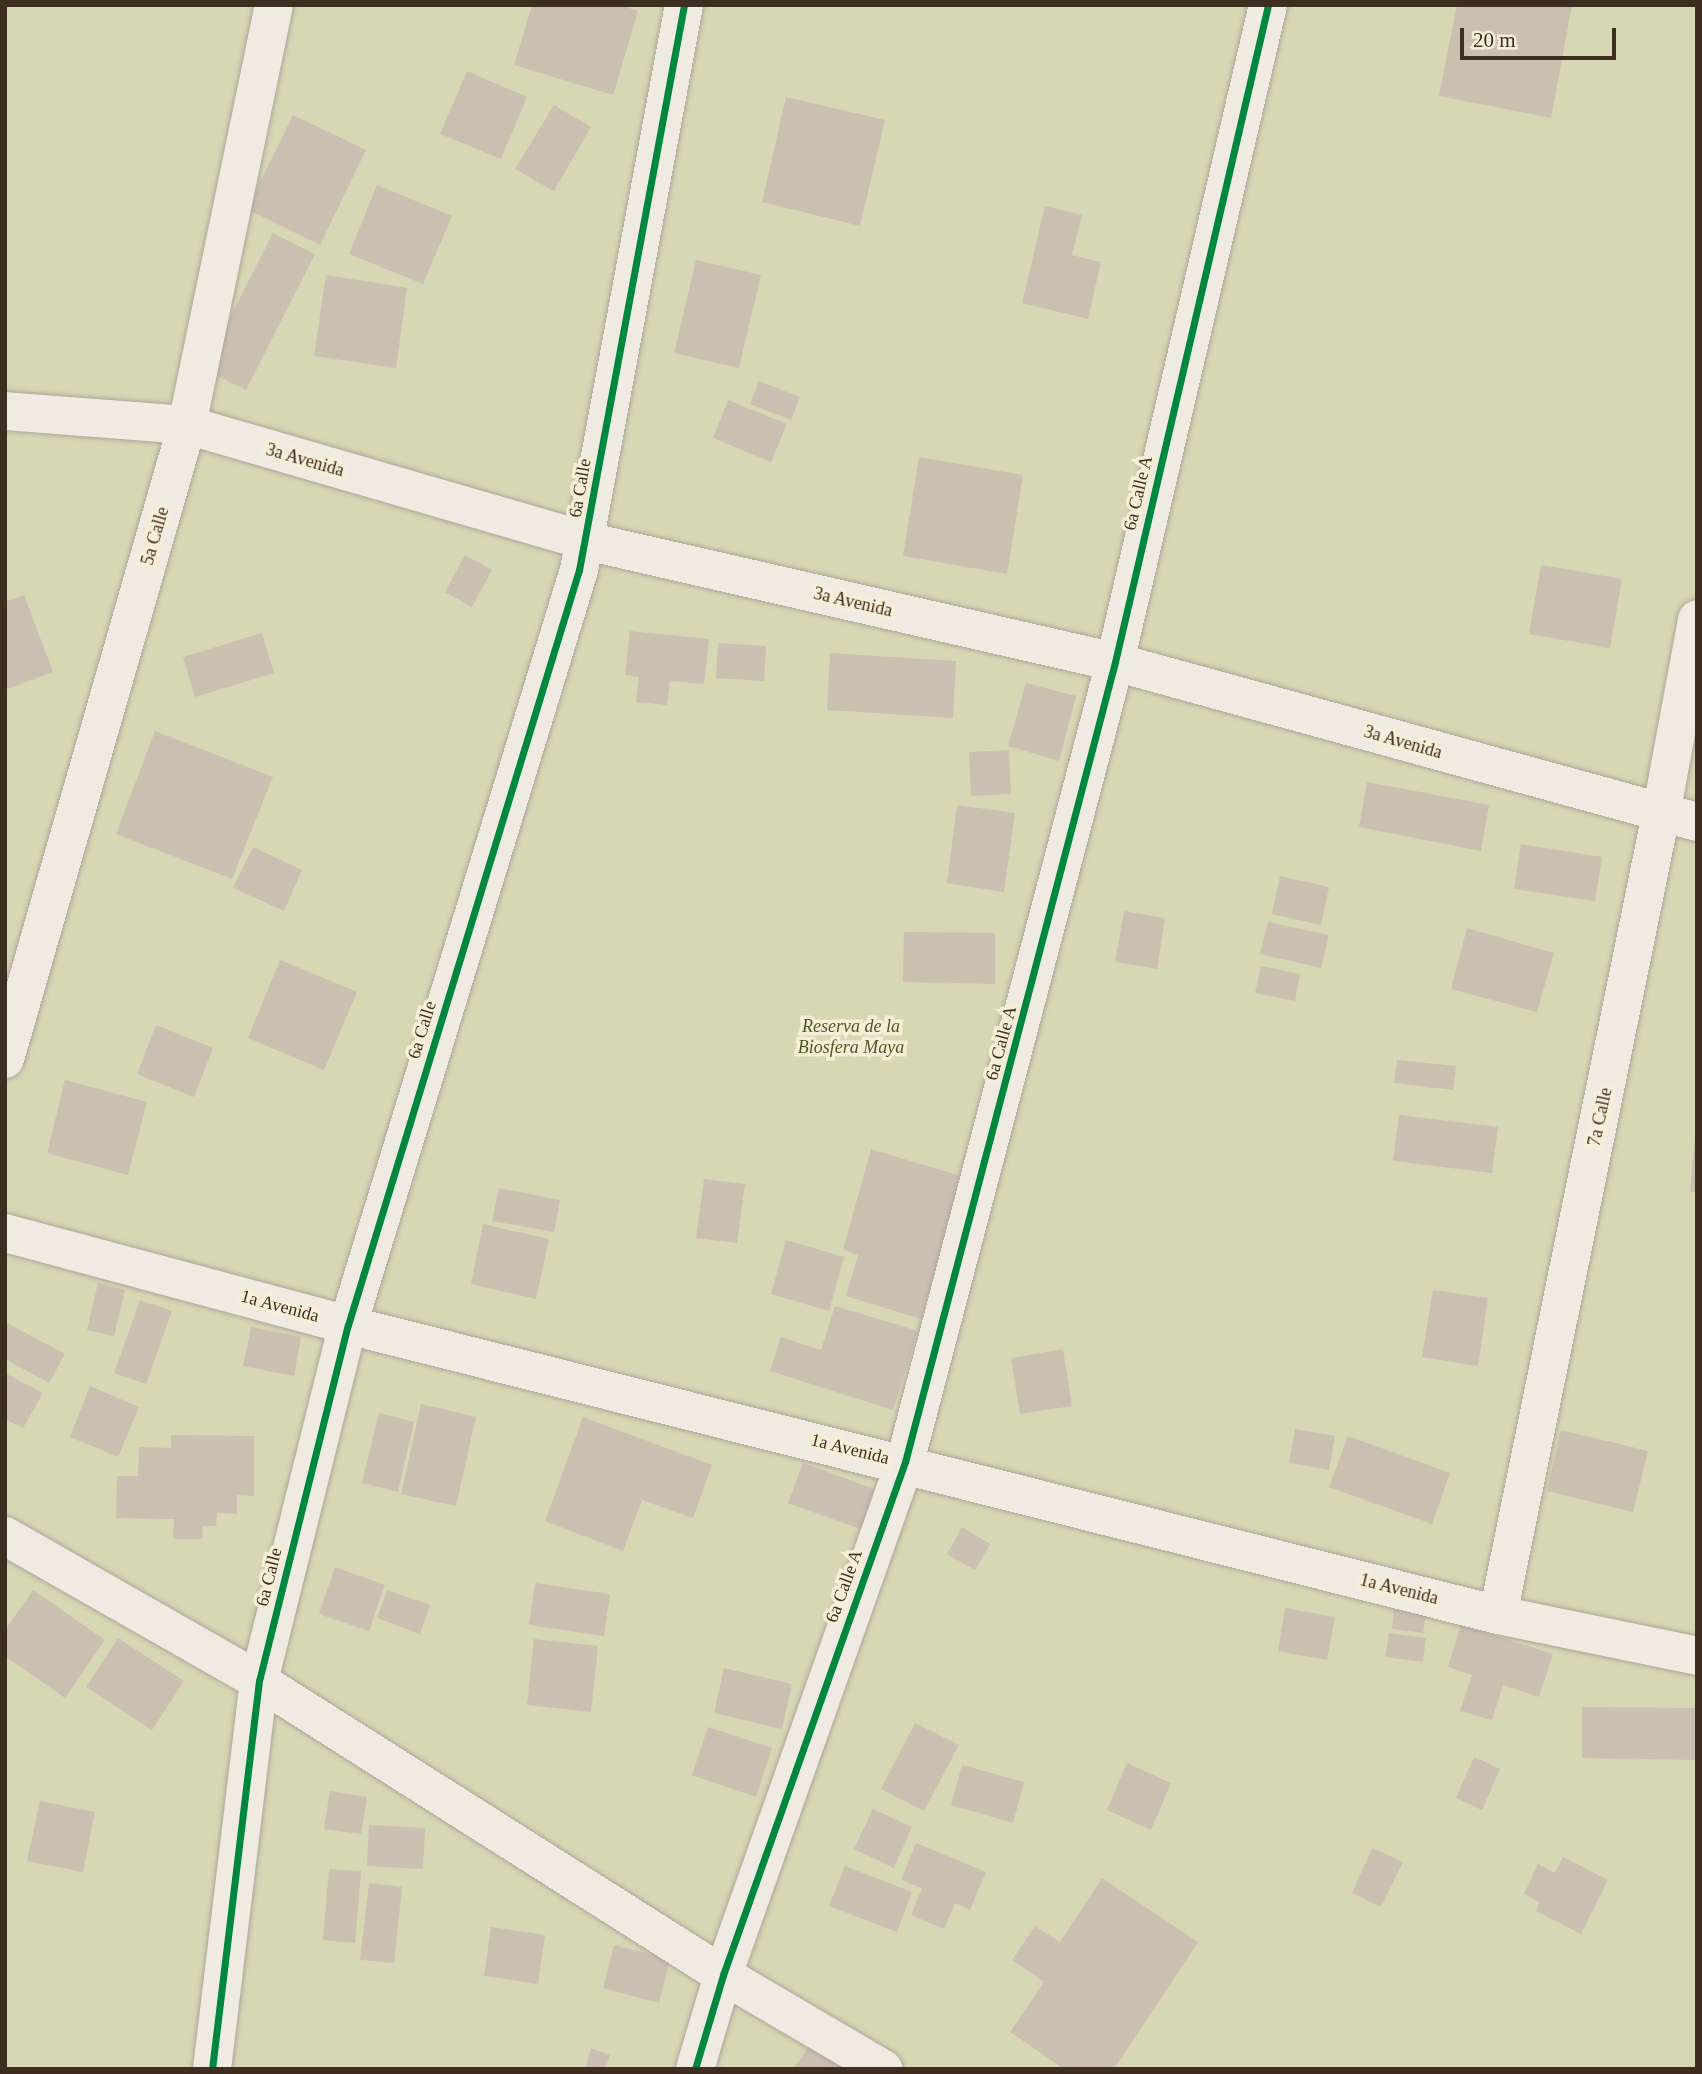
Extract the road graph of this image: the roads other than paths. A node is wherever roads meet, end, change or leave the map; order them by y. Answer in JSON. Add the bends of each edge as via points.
{"nodes":[{"id":1,"x":274,"y":5,"type":"edge"},
{"id":2,"x":684,"y":5,"type":"edge"},
{"id":3,"x":1268,"y":5,"type":"edge"},
{"id":4,"x":5,"y":411,"type":"edge"},
{"id":5,"x":187,"y":425,"type":"junction"},
{"id":6,"x":586,"y":541,"type":"junction"},
{"id":7,"x":1697,"y":619,"type":"edge"},
{"id":8,"x":1115,"y":662,"type":"junction"},
{"id":9,"x":1679,"y":818,"type":"edge"},
{"id":10,"x":5,"y":1059,"type":"edge"},
{"id":11,"x":5,"y":1233,"type":"edge"},
{"id":12,"x":348,"y":1325,"type":"junction"},
{"id":13,"x":905,"y":1462,"type":"junction"},
{"id":14,"x":5,"y":1536,"type":"edge"},
{"id":15,"x":1498,"y":1615,"type":"junction"},
{"id":16,"x":1697,"y":1656,"type":"edge"},
{"id":17,"x":259,"y":1681,"type":"junction"},
{"id":18,"x":723,"y":1975,"type":"junction"},
{"id":19,"x":212,"y":2069,"type":"edge"},
{"id":20,"x":695,"y":2069,"type":"edge"},
{"id":21,"x":883,"y":2069,"type":"edge"}],
"edges":[{"from":1,"to":5,"type":"street","name":"5a Calle"},
{"from":2,"to":6,"type":"street","name":"6a Calle"},
{"from":3,"to":8,"type":"street","name":"6a Calle A"},
{"from":4,"to":5,"type":"street","name":"3a Avenida"},
{"from":5,"to":6,"type":"street","name":"3a Avenida"},
{"from":5,"to":10,"type":"street","name":"5a Calle"},
{"from":6,"to":8,"type":"street","name":"3a Avenida"},
{"from":6,"to":12,"type":"street","name":"6a Calle"},
{"from":7,"to":9,"type":"street","name":"7a Calle"},
{"from":8,"to":9,"type":"street","name":"3a Avenida"},
{"from":8,"to":13,"type":"street","name":"6a Calle A"},
{"from":9,"to":15,"type":"street","name":"7a Calle"},
{"from":11,"to":12,"type":"street","name":"1a Avenida"},
{"from":12,"to":13,"type":"street","name":"1a Avenida"},
{"from":12,"to":17,"type":"street","name":"6a Calle"},
{"from":13,"to":15,"type":"street","name":"1a Avenida"},
{"from":13,"to":18,"type":"street","name":"6a Calle A"},
{"from":14,"to":17,"type":"street"},
{"from":15,"to":16,"type":"street","name":"1a Avenida"},
{"from":17,"to":18,"type":"street"},
{"from":17,"to":19,"type":"street","name":"6a Calle"},
{"from":18,"to":20,"type":"street","name":"6a Calle A"},
{"from":18,"to":21,"type":"street"}]}
